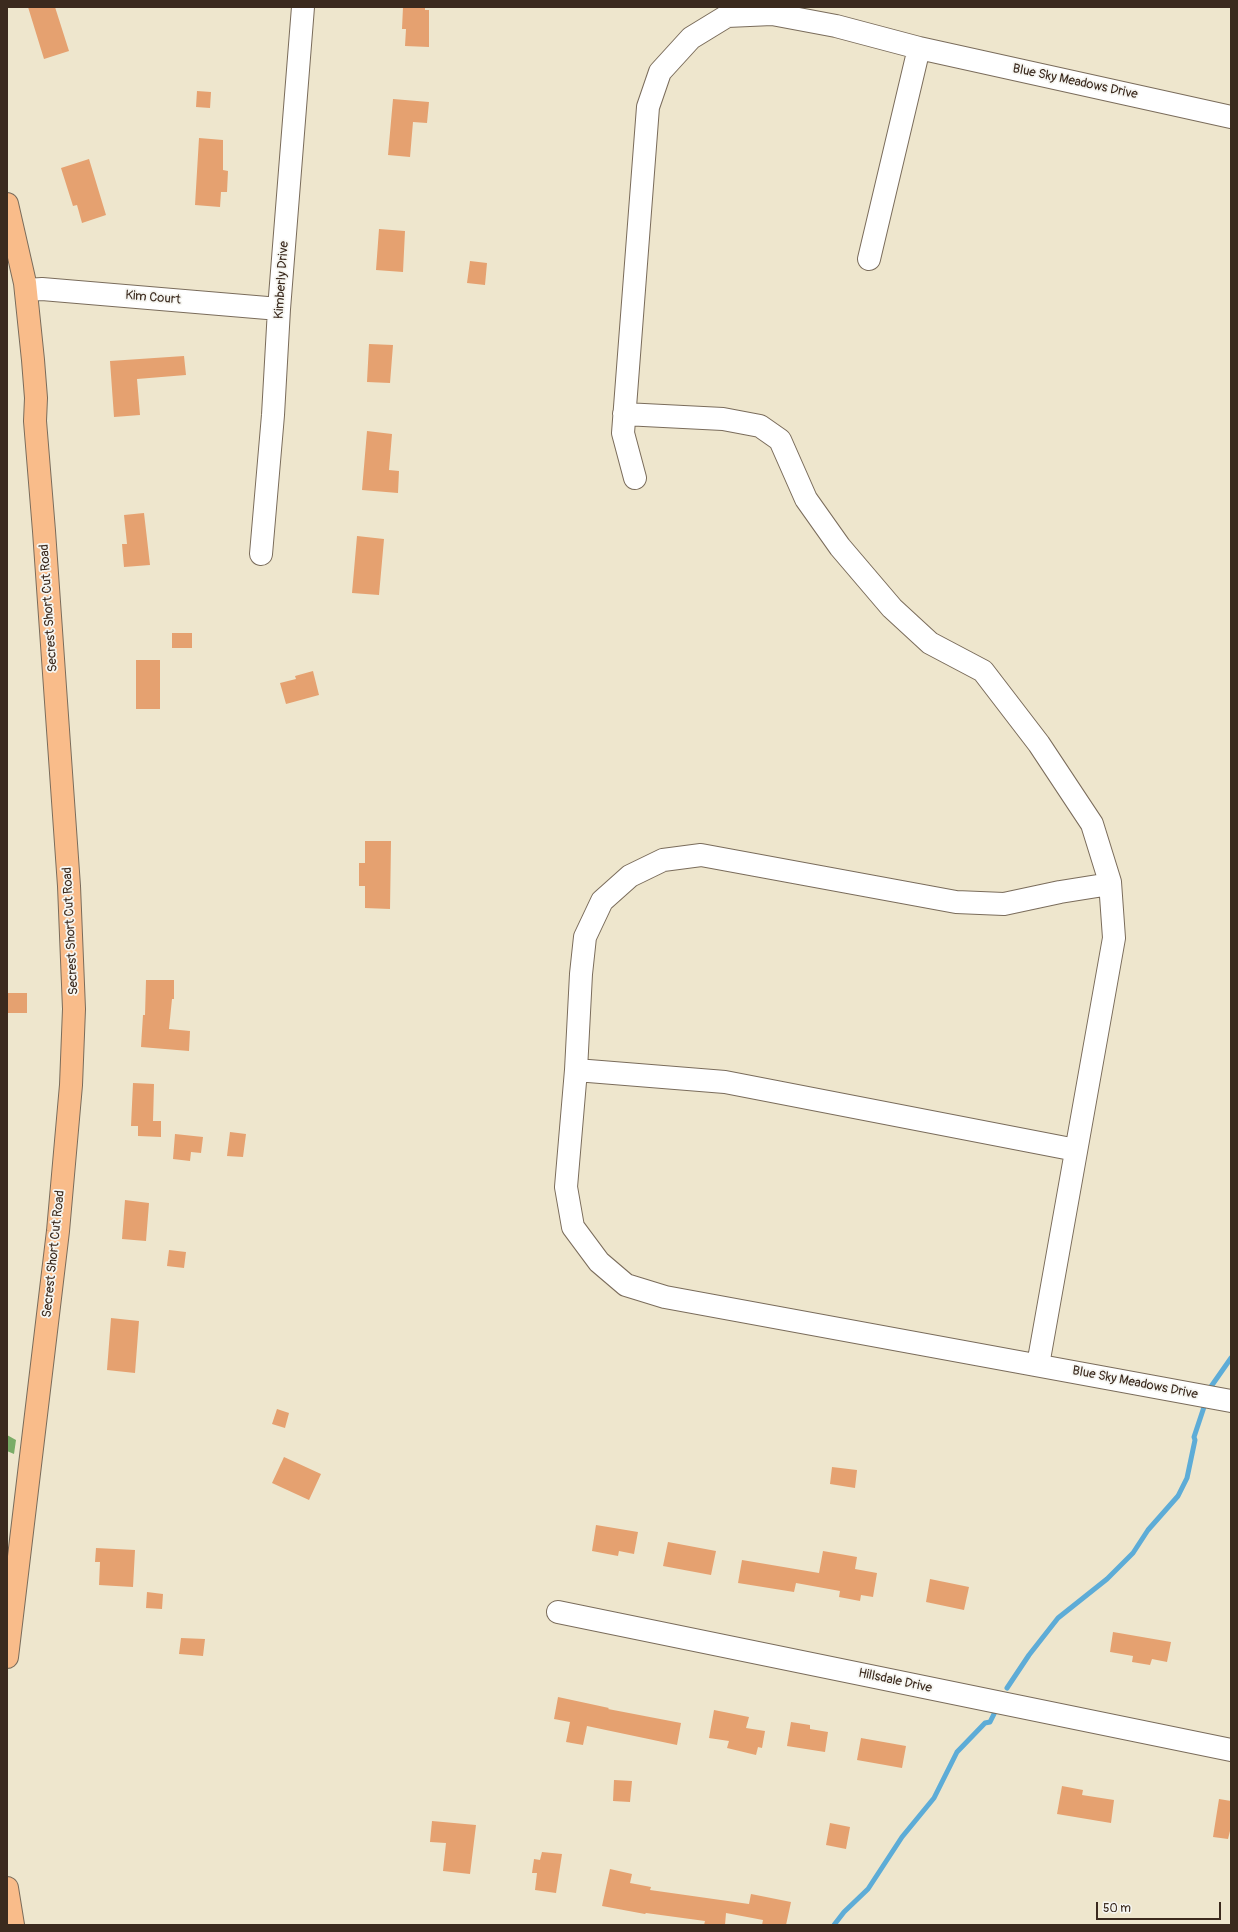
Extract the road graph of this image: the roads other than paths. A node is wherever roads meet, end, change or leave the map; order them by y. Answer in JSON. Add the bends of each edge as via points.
{"nodes":[{"id":1,"x":303,"y":7,"type":"edge"},
{"id":2,"x":919,"y":48,"type":"junction"},
{"id":3,"x":1231,"y":117,"type":"edge"},
{"id":4,"x":7,"y":204,"type":"edge"},
{"id":5,"x":869,"y":259,"type":"dead end"},
{"id":6,"x":26,"y":290,"type":"junction"},
{"id":7,"x":279,"y":309,"type":"junction"},
{"id":8,"x":624,"y":414,"type":"junction"},
{"id":9,"x":635,"y":478,"type":"dead end"},
{"id":10,"x":261,"y":554,"type":"dead end"},
{"id":11,"x":1110,"y":884,"type":"junction"},
{"id":12,"x":576,"y":1070,"type":"junction"},
{"id":13,"x":1076,"y":1150,"type":"junction"},
{"id":14,"x":1038,"y":1364,"type":"junction"},
{"id":15,"x":1231,"y":1401,"type":"edge"},
{"id":16,"x":558,"y":1612,"type":"dead end"},
{"id":17,"x":7,"y":1657,"type":"edge"},
{"id":18,"x":1231,"y":1750,"type":"edge"},
{"id":19,"x":7,"y":1888,"type":"edge"},
{"id":20,"x":13,"y":1925,"type":"edge"}],
"edges":[{"from":1,"to":7,"type":"street","name":"Kimberly Drive"},
{"from":2,"to":3,"type":"street","name":"Blue Sky Meadows Drive"},
{"from":2,"to":5,"type":"street"},
{"from":2,"to":8,"type":"street","name":"Blue Sky Meadows Drive","via":[[836,26],[772,14],[727,16],[691,38],[660,72],[648,107]]},
{"from":4,"to":6,"type":"main road","name":"Secrest Short Cut Road"},
{"from":6,"to":7,"type":"street","name":"Kim Court","via":[[42,289]]},
{"from":6,"to":17,"type":"main road","name":"Secrest Short Cut Road","via":[[34,367],[35,421],[69,886],[74,1009],[71,1085],[58,1231]]},
{"from":7,"to":10,"type":"street","name":"Kimberly Drive"},
{"from":8,"to":9,"type":"street","name":"Blue Sky Meadows Drive","via":[[623,433]]},
{"from":8,"to":11,"type":"street","via":[[723,420],[760,426],[780,440],[806,499],[840,547],[892,608],[930,643],[983,671],[1039,744],[1092,824]]},
{"from":11,"to":12,"type":"street","name":"Blue Sky Meadows Drive","via":[[1004,904],[956,902],[701,855],[663,860],[630,876],[602,901],[585,937]]},
{"from":11,"to":13,"type":"street","via":[[1114,938]]},
{"from":12,"to":13,"type":"street","via":[[725,1082]]},
{"from":12,"to":14,"type":"street","name":"Blue Sky Meadows Drive","via":[[566,1187],[573,1227],[599,1262],[626,1285],[665,1297]]},
{"from":13,"to":14,"type":"street"},
{"from":14,"to":15,"type":"street","name":"Blue Sky Meadows Drive"},
{"from":16,"to":18,"type":"street","name":"Hillsdale Drive"},
{"from":19,"to":20,"type":"main road"}]}
